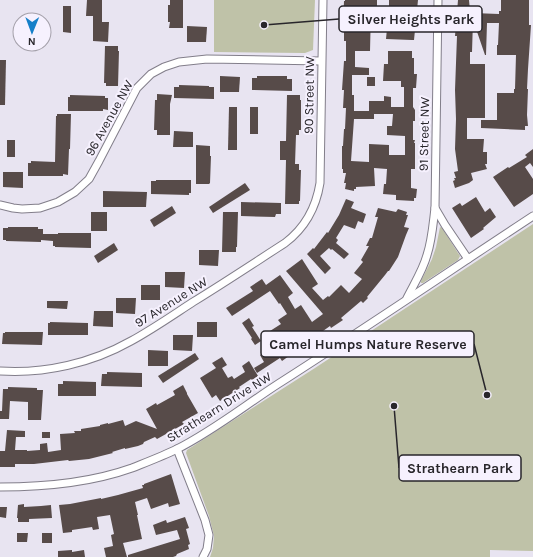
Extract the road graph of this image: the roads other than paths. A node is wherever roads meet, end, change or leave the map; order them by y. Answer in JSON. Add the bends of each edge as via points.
{"nodes":[{"id":1,"x":322,"y":0,"type":"edge"},
{"id":2,"x":438,"y":0,"type":"edge"},
{"id":3,"x":322,"y":61,"type":"junction"},
{"id":4,"x":318,"y":191,"type":"joint"},
{"id":5,"x":0,"y":205,"type":"edge"},
{"id":6,"x":435,"y":208,"type":"junction"},
{"id":7,"x":533,"y":216,"type":"edge"},
{"id":8,"x":468,"y":259,"type":"junction"},
{"id":9,"x":406,"y":300,"type":"junction"},
{"id":10,"x":0,"y":371,"type":"edge"},
{"id":11,"x":177,"y":449,"type":"junction"},
{"id":12,"x":0,"y":487,"type":"edge"},
{"id":13,"x":203,"y":557,"type":"edge"}],
"edges":[{"from":1,"to":3,"type":"street","name":"90 Street NW"},
{"from":2,"to":6,"type":"street","name":"91 Street NW"},
{"from":3,"to":4,"type":"street","name":"90 Street NW"},
{"from":3,"to":5,"type":"street","name":"96 Avenue NW","via":[[207,59],[179,62],[164,67],[151,74],[137,88],[89,178],[75,192],[58,202],[40,208],[22,209]]},
{"from":4,"to":10,"type":"street","name":"97 Avenue NW","via":[[306,221],[291,238],[130,341],[68,365],[36,370]]},
{"from":6,"to":8,"type":"street","name":"91 Street NW"},
{"from":6,"to":9,"type":"street","name":"Strathearn Drive NW","via":[[427,256]]},
{"from":7,"to":8,"type":"street","name":"Strathearn Drive NW"},
{"from":8,"to":9,"type":"street","name":"Strathearn Drive NW"},
{"from":9,"to":11,"type":"street","name":"Strathearn Drive NW"},
{"from":11,"to":12,"type":"street","name":"Strathearn Drive NW","via":[[132,468],[89,479],[44,486]]},
{"from":11,"to":13,"type":"street","via":[[209,535]]}]}
